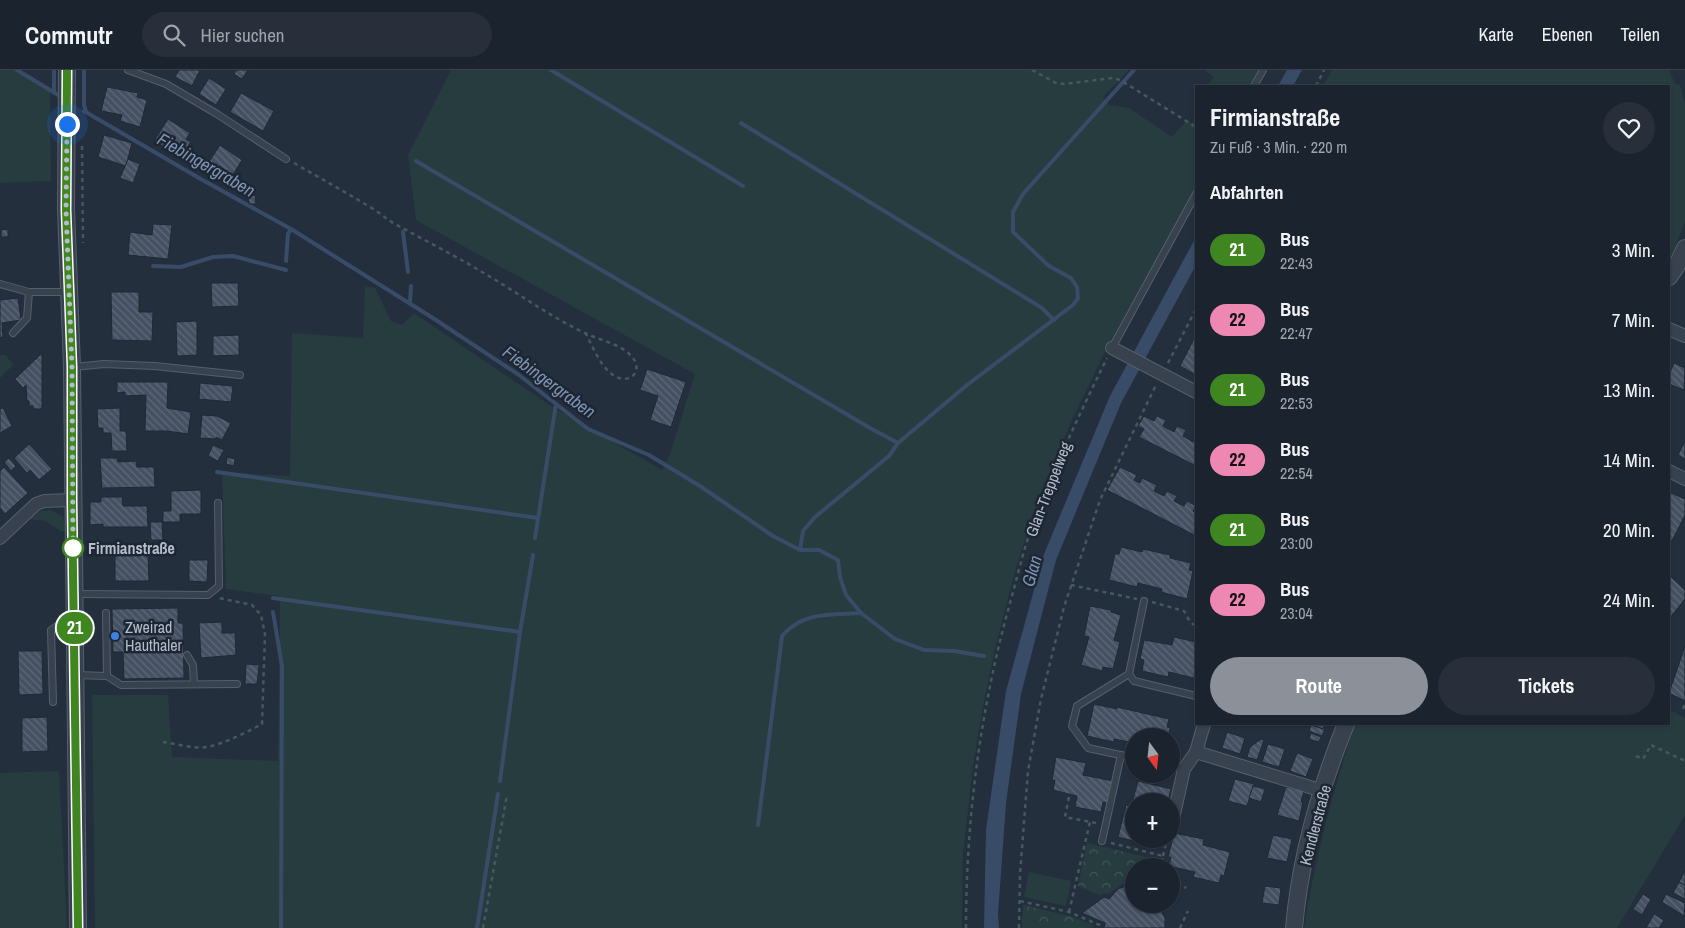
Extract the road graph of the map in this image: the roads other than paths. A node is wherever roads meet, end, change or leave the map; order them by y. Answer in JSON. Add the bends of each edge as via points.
{"nodes":[{"id":1,"x":67,"y":70,"type":"edge"},
{"id":2,"x":128,"y":70,"type":"edge"},
{"id":3,"x":1263,"y":70,"type":"edge"},
{"id":4,"x":1255,"y":85,"type":"edge"},
{"id":5,"x":286,"y":159,"type":"road end"},
{"id":6,"x":1195,"y":196,"type":"edge"},
{"id":7,"x":1685,"y":248,"type":"edge"},
{"id":8,"x":1670,"y":276,"type":"edge"},
{"id":9,"x":0,"y":284,"type":"edge"},
{"id":10,"x":29,"y":292,"type":"junction"},
{"id":11,"x":68,"y":292,"type":"junction"},
{"id":12,"x":1670,"y":329,"type":"edge"},
{"id":13,"x":13,"y":333,"type":"dead end"},
{"id":14,"x":1685,"y":336,"type":"edge"},
{"id":15,"x":1114,"y":349,"type":"joint"},
{"id":16,"x":72,"y":367,"type":"junction"},
{"id":17,"x":240,"y":375,"type":"dead end"},
{"id":18,"x":1195,"y":392,"type":"edge"},
{"id":19,"x":1670,"y":472,"type":"edge"},
{"id":20,"x":1685,"y":479,"type":"edge"},
{"id":21,"x":72,"y":500,"type":"junction"},
{"id":22,"x":218,"y":502,"type":"dead end"},
{"id":23,"x":0,"y":538,"type":"edge"},
{"id":24,"x":74,"y":594,"type":"junction"},
{"id":25,"x":1144,"y":601,"type":"dead end"},
{"id":26,"x":106,"y":613,"type":"dead end"},
{"id":27,"x":75,"y":624,"type":"junction"},
{"id":28,"x":187,"y":655,"type":"dead end"},
{"id":29,"x":1129,"y":674,"type":"junction"},
{"id":30,"x":75,"y":675,"type":"junction"},
{"id":31,"x":107,"y":676,"type":"junction"},
{"id":32,"x":194,"y":684,"type":"junction"},
{"id":33,"x":237,"y":684,"type":"dead end"},
{"id":34,"x":1195,"y":696,"type":"edge"},
{"id":35,"x":52,"y":702,"type":"dead end"},
{"id":36,"x":1204,"y":725,"type":"edge"},
{"id":37,"x":1346,"y":725,"type":"edge"},
{"id":38,"x":1196,"y":752,"type":"junction"},
{"id":39,"x":1121,"y":755,"type":"junction"},
{"id":40,"x":1125,"y":756,"type":"edge"},
{"id":41,"x":1180,"y":768,"type":"edge"},
{"id":42,"x":1184,"y":769,"type":"junction"},
{"id":43,"x":1323,"y":791,"type":"junction"},
{"id":44,"x":1179,"y":793,"type":"edge"},
{"id":45,"x":1102,"y":841,"type":"road end"},
{"id":46,"x":78,"y":928,"type":"edge"},
{"id":47,"x":1294,"y":928,"type":"edge"}],
"edges":[{"from":1,"to":11,"type":"street"},
{"from":2,"to":5,"type":"lane","via":[[166,84]]},
{"from":3,"to":4,"type":"lane"},
{"from":6,"to":15,"type":"lane"},
{"from":7,"to":8,"type":"street"},
{"from":9,"to":10,"type":"lane"},
{"from":10,"to":11,"type":"lane"},
{"from":10,"to":13,"type":"lane","via":[[27,318]]},
{"from":11,"to":16,"type":"street"},
{"from":12,"to":14,"type":"street"},
{"from":15,"to":18,"type":"street"},
{"from":16,"to":17,"type":"lane","via":[[104,364],[156,366]]},
{"from":16,"to":21,"type":"street"},
{"from":19,"to":20,"type":"street"},
{"from":21,"to":23,"type":"street","via":[[36,504]]},
{"from":21,"to":24,"type":"street"},
{"from":22,"to":24,"type":"lane","via":[[219,586],[208,595]]},
{"from":24,"to":27,"type":"street"},
{"from":25,"to":29,"type":"lane"},
{"from":26,"to":31,"type":"lane"},
{"from":27,"to":30,"type":"street"},
{"from":27,"to":35,"type":"lane","via":[[60,624],[51,630]]},
{"from":28,"to":32,"type":"lane","via":[[193,665]]},
{"from":29,"to":34,"type":"lane","via":[[1134,681]]},
{"from":29,"to":39,"type":"lane","via":[[1077,706],[1072,726],[1088,748]]},
{"from":30,"to":31,"type":"lane"},
{"from":30,"to":46,"type":"street"},
{"from":31,"to":32,"type":"lane","via":[[121,685]]},
{"from":32,"to":33,"type":"lane"},
{"from":36,"to":38,"type":"street"},
{"from":37,"to":43,"type":"street","name":"Kendlerstraße"},
{"from":38,"to":42,"type":"street"},
{"from":38,"to":43,"type":"street"},
{"from":39,"to":40,"type":"lane"},
{"from":39,"to":45,"type":"lane"},
{"from":41,"to":42,"type":"lane"},
{"from":42,"to":44,"type":"street"},
{"from":43,"to":47,"type":"street","name":"Kendlerstraße","via":[[1300,885]]}]}
